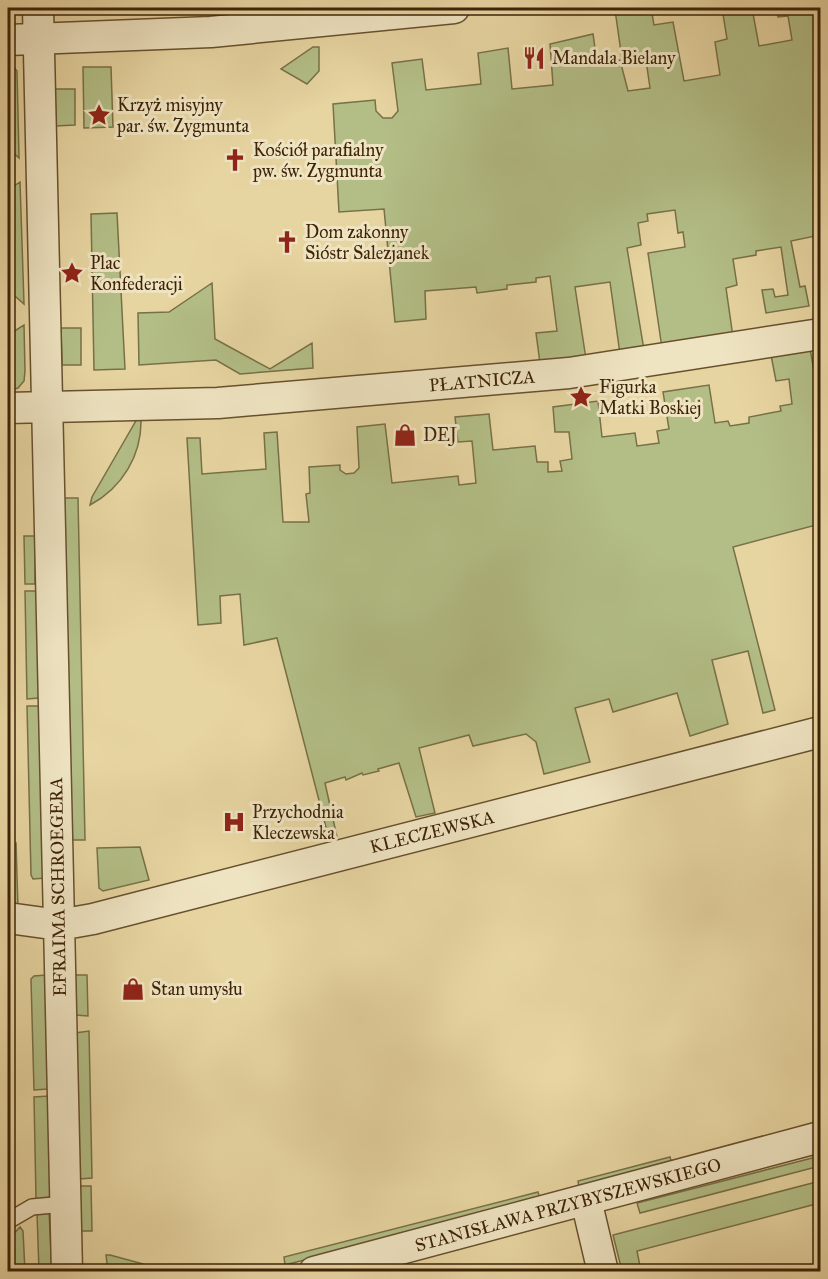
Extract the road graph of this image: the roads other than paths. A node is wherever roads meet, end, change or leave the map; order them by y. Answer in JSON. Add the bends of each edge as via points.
{"nodes":[{"id":1,"x":38,"y":8,"type":"edge"},
{"id":2,"x":454,"y":8,"type":"edge"},
{"id":3,"x":38,"y":39,"type":"junction"},
{"id":4,"x":8,"y":40,"type":"edge"},
{"id":5,"x":820,"y":334,"type":"edge"},
{"id":6,"x":8,"y":408,"type":"edge"},
{"id":7,"x":47,"y":409,"type":"junction"},
{"id":8,"x":820,"y":732,"type":"edge"},
{"id":9,"x":8,"y":918,"type":"edge"},
{"id":10,"x":59,"y":925,"type":"junction"},
{"id":11,"x":820,"y":1137,"type":"edge"},
{"id":12,"x":586,"y":1200,"type":"junction"},
{"id":13,"x":65,"y":1204,"type":"junction"},
{"id":14,"x":8,"y":1221,"type":"edge"},
{"id":15,"x":67,"y":1272,"type":"edge"},
{"id":16,"x":314,"y":1272,"type":"edge"},
{"id":17,"x":603,"y":1272,"type":"edge"}],
"edges":[{"from":1,"to":3,"type":"street"},
{"from":2,"to":3,"type":"street","via":[[211,32]]},
{"from":3,"to":4,"type":"street"},
{"from":3,"to":7,"type":"street"},
{"from":5,"to":7,"type":"street","name":"PŁATNICZA","via":[[569,373],[218,403]]},
{"from":6,"to":7,"type":"street"},
{"from":7,"to":10,"type":"street","name":"EFRAIMA SCHROEGERA"},
{"from":8,"to":10,"type":"street","name":"KLECZEWSKA"},
{"from":9,"to":10,"type":"street","name":"KLECZEWSKA"},
{"from":10,"to":13,"type":"street","name":"EFRAIMA SCHROEGERA"},
{"from":11,"to":12,"type":"street","name":"STANISŁAWA PRZYBYSZEWSKIEGO"},
{"from":12,"to":16,"type":"street","name":"STANISŁAWA PRZYBYSZEWSKIEGO"},
{"from":12,"to":17,"type":"street"},
{"from":13,"to":14,"type":"lane","via":[[32,1207]]},
{"from":13,"to":15,"type":"street","name":"EFRAIMA SCHROEGERA"}]}
